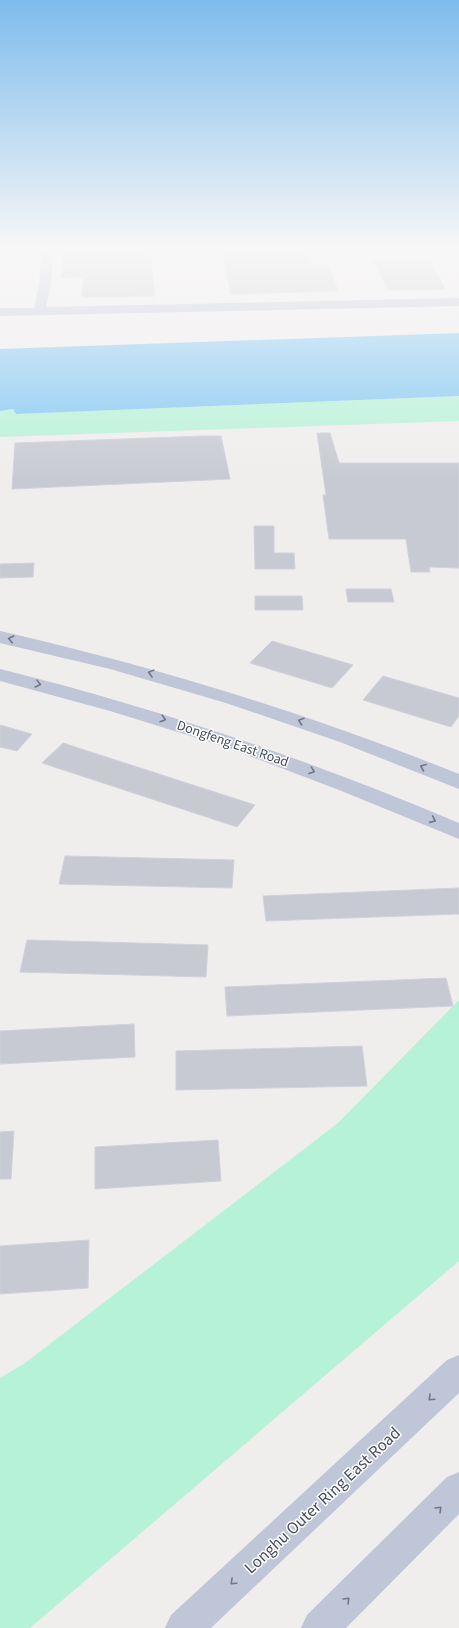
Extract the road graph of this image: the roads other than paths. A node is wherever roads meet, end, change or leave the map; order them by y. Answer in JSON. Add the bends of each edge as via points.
{"nodes":[{"id":1,"x":0,"y":637,"type":"edge"},
{"id":2,"x":0,"y":675,"type":"edge"},
{"id":3,"x":459,"y":782,"type":"edge"},
{"id":4,"x":459,"y":832,"type":"edge"},
{"id":5,"x":459,"y":1371,"type":"edge"},
{"id":6,"x":459,"y":1489,"type":"edge"},
{"id":7,"x":184,"y":1628,"type":"edge"},
{"id":8,"x":320,"y":1628,"type":"edge"}],
"edges":[{"from":3,"to":1,"type":"main road","one_way":true,"via":[[365,744],[228,696],[153,674]]},
{"from":2,"to":4,"type":"main road","name":"Dongfeng East Road","one_way":true,"via":[[114,704],[194,729],[329,777]]},
{"from":5,"to":7,"type":"main road","name":"Longhu Outer Ring East Road","one_way":true},
{"from":8,"to":6,"type":"main road","one_way":true}]}
